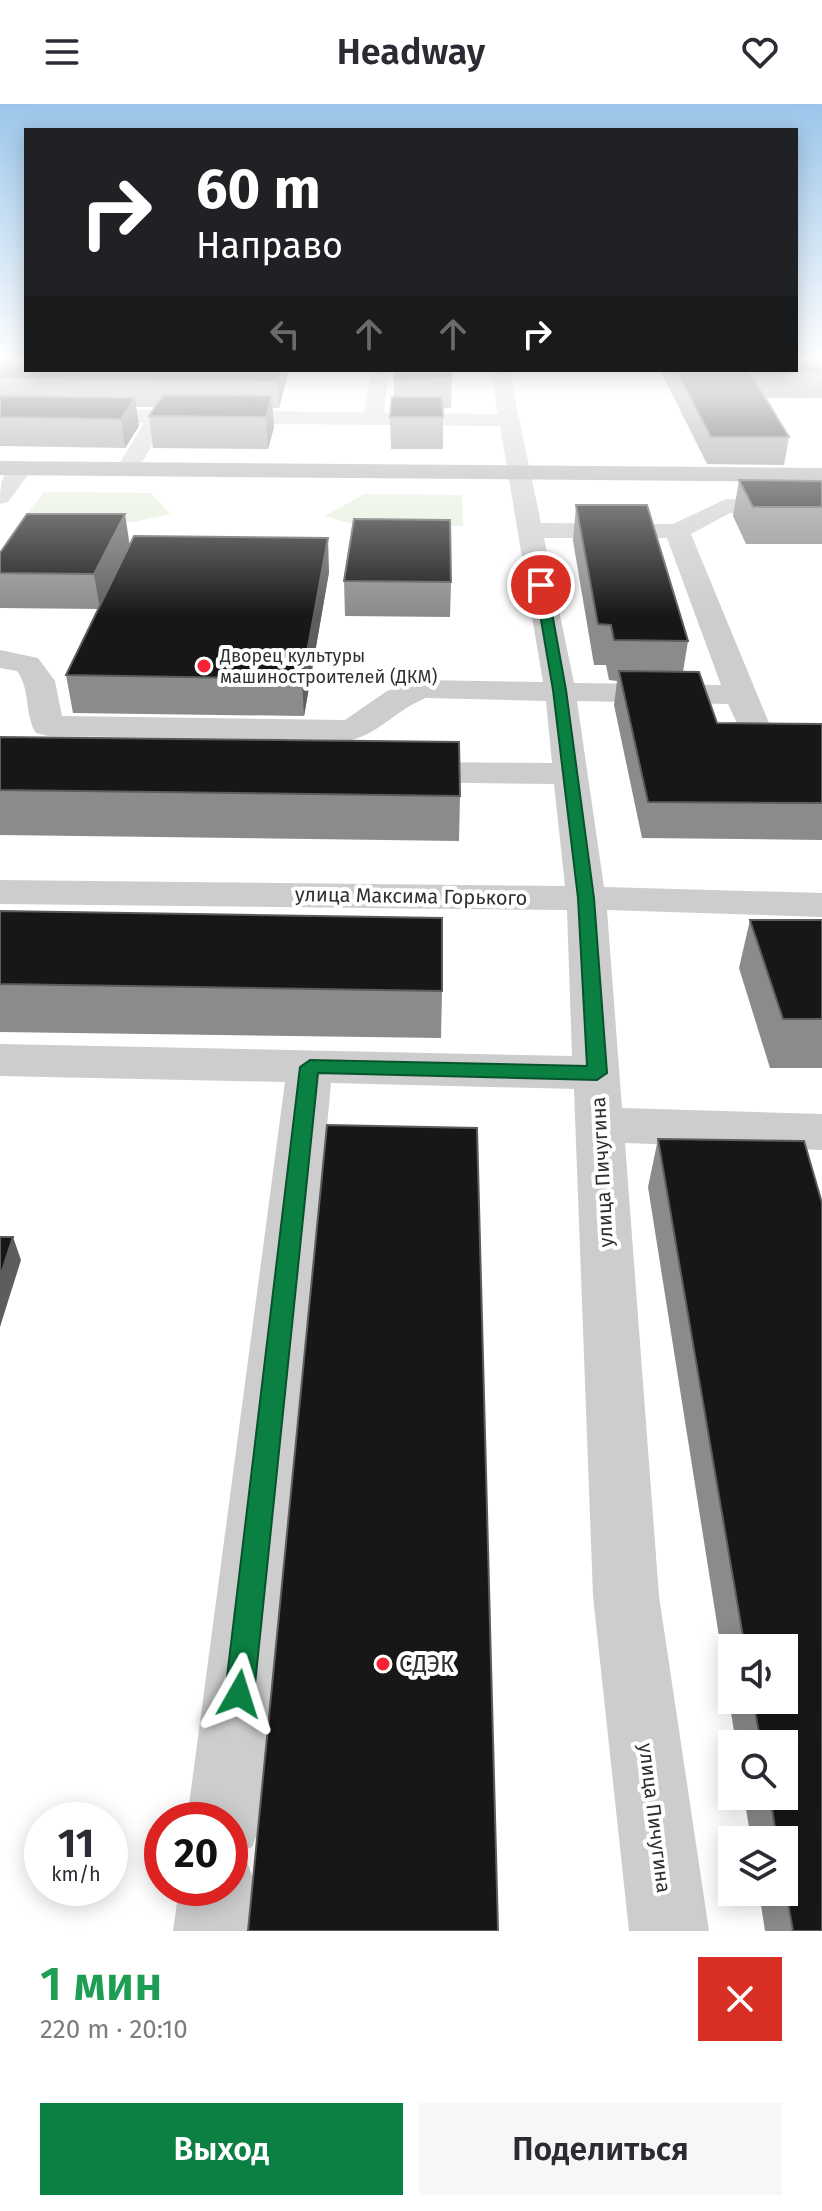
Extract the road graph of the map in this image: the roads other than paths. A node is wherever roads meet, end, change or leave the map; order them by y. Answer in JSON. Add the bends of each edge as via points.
{"nodes":[{"id":1,"x":141,"y":445,"type":"edge"},
{"id":2,"x":515,"y":445,"type":"edge"},
{"id":3,"x":11,"y":468,"type":"edge"},
{"id":4,"x":127,"y":469,"type":"junction"},
{"id":5,"x":520,"y":472,"type":"junction"},
{"id":6,"x":822,"y":475,"type":"edge"},
{"id":7,"x":0,"y":497,"type":"edge"},
{"id":8,"x":822,"y":507,"type":"edge"},
{"id":9,"x":531,"y":530,"type":"junction"},
{"id":10,"x":677,"y":531,"type":"junction"},
{"id":11,"x":0,"y":659,"type":"edge"},
{"id":12,"x":560,"y":690,"type":"junction"},
{"id":13,"x":740,"y":695,"type":"junction"},
{"id":14,"x":822,"y":734,"type":"edge"},
{"id":15,"x":363,"y":771,"type":"edge"},
{"id":16,"x":568,"y":774,"type":"junction"},
{"id":17,"x":0,"y":892,"type":"edge"},
{"id":18,"x":586,"y":898,"type":"junction"},
{"id":19,"x":822,"y":905,"type":"edge"},
{"id":20,"x":0,"y":1060,"type":"edge"},
{"id":21,"x":310,"y":1067,"type":"junction"},
{"id":22,"x":598,"y":1099,"type":"junction"},
{"id":23,"x":822,"y":1132,"type":"edge"},
{"id":24,"x":227,"y":1802,"type":"edge"},
{"id":25,"x":216,"y":1906,"type":"edge"},
{"id":26,"x":213,"y":1931,"type":"edge"},
{"id":27,"x":669,"y":1931,"type":"edge"}],
"edges":[{"from":1,"to":4,"type":"street"},
{"from":2,"to":5,"type":"street","name":"улица Пичугина"},
{"from":3,"to":4,"type":"main road"},
{"from":3,"to":7,"type":"street"},
{"from":4,"to":5,"type":"main road"},
{"from":5,"to":6,"type":"main road"},
{"from":5,"to":9,"type":"street","name":"улица Пичугина"},
{"from":8,"to":10,"type":"street","via":[[726,506]]},
{"from":9,"to":10,"type":"street"},
{"from":9,"to":12,"type":"street","name":"улица Пичугина"},
{"from":10,"to":13,"type":"street"},
{"from":11,"to":12,"type":"street","via":[[27,664],[40,681],[48,726],[352,730],[398,698],[422,689]]},
{"from":12,"to":13,"type":"street"},
{"from":12,"to":16,"type":"street","name":"улица Пичугина"},
{"from":13,"to":14,"type":"street","via":[[757,733]]},
{"from":15,"to":16,"type":"street"},
{"from":16,"to":18,"type":"street","name":"улица Пичугина"},
{"from":17,"to":18,"type":"street","name":"улица Максима Горького"},
{"from":18,"to":19,"type":"street","name":"улица Максима Горького"},
{"from":18,"to":22,"type":"street","name":"улица Пичугина"},
{"from":20,"to":21,"type":"street"},
{"from":21,"to":22,"type":"street"},
{"from":21,"to":24,"type":"street"},
{"from":22,"to":23,"type":"street"},
{"from":22,"to":27,"type":"street","name":"улица Пичугина","via":[[626,1596]]},
{"from":25,"to":26,"type":"street"}]}
